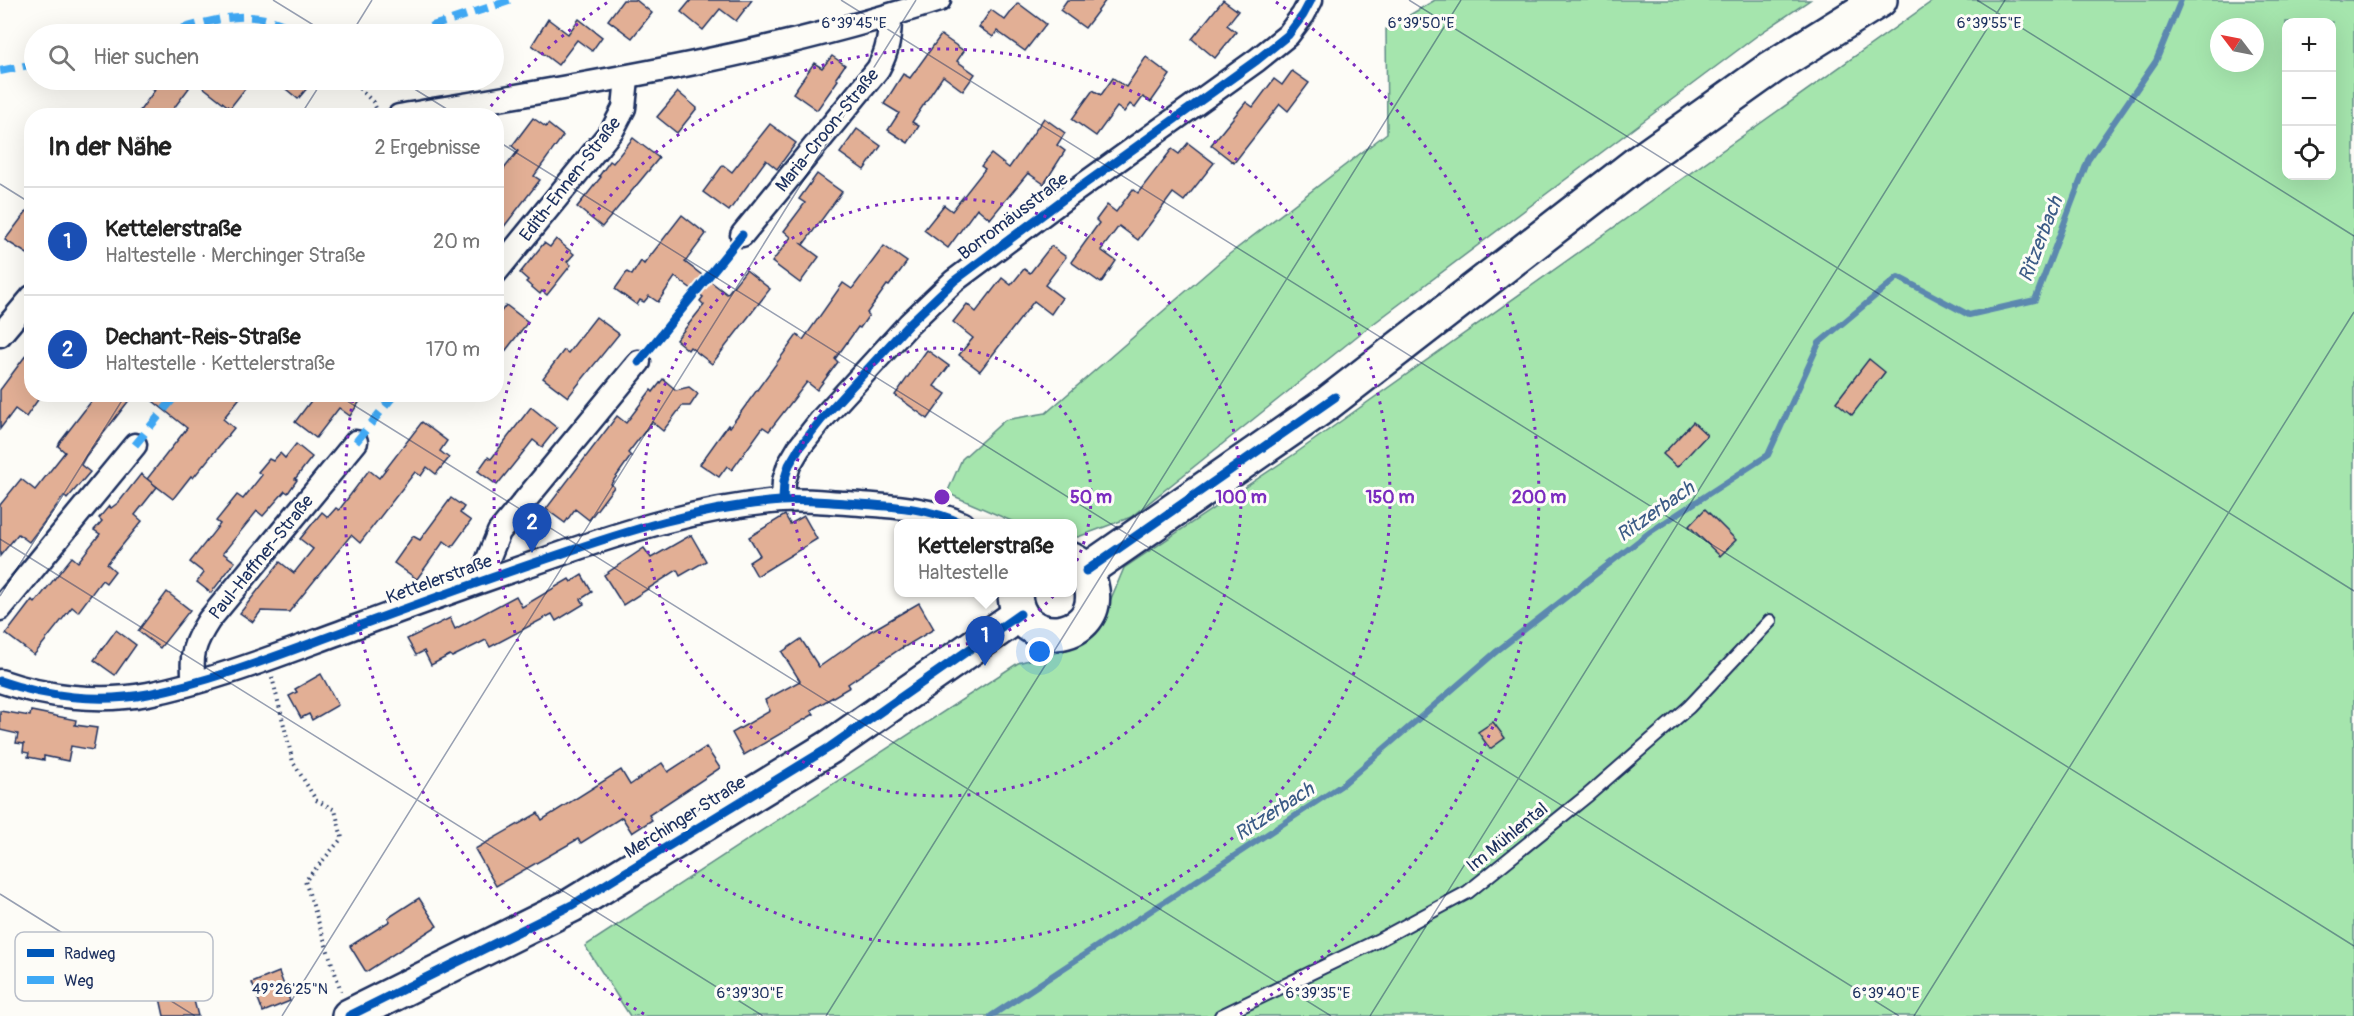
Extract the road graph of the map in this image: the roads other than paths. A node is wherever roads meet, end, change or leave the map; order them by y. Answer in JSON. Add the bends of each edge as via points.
{"nodes":[{"id":1,"x":939,"y":0,"type":"edge"},
{"id":2,"x":1311,"y":0,"type":"edge"},
{"id":3,"x":1880,"y":0,"type":"edge"},
{"id":4,"x":890,"y":16,"type":"junction"},
{"id":5,"x":627,"y":78,"type":"junction"},
{"id":6,"x":447,"y":108,"type":"edge"},
{"id":7,"x":742,"y":235,"type":"dead end"},
{"id":8,"x":504,"y":262,"type":"edge"},
{"id":9,"x":24,"y":306,"type":"edge"},
{"id":10,"x":0,"y":335,"type":"edge"},
{"id":11,"x":639,"y":362,"type":"dead end"},
{"id":12,"x":356,"y":442,"type":"dead end"},
{"id":13,"x":135,"y":445,"type":"dead end"},
{"id":14,"x":783,"y":500,"type":"junction"},
{"id":15,"x":954,"y":519,"type":"edge"},
{"id":16,"x":1079,"y":566,"type":"edge"},
{"id":17,"x":488,"y":578,"type":"junction"},
{"id":18,"x":1018,"y":603,"type":"edge"},
{"id":19,"x":0,"y":609,"type":"edge"},
{"id":20,"x":1770,"y":621,"type":"dead end"},
{"id":21,"x":0,"y":681,"type":"edge"},
{"id":22,"x":194,"y":682,"type":"junction"},
{"id":23,"x":349,"y":1016,"type":"edge"},
{"id":24,"x":1221,"y":1016,"type":"edge"}],
"edges":[{"from":1,"to":4,"type":"street"},
{"from":2,"to":14,"type":"street","name":"Borromäusstraße","via":[[1288,35],[1257,60],[954,281],[909,324],[799,448],[784,481]]},
{"from":3,"to":16,"type":"street","name":"Merchinger Straße","via":[[1771,68],[1636,164],[1335,397]]},
{"from":4,"to":5,"type":"street","via":[[736,56]]},
{"from":4,"to":7,"type":"street","name":"Maria-Croon-Straße","via":[[887,54],[878,69]]},
{"from":5,"to":6,"type":"street"},
{"from":5,"to":8,"type":"street","name":"Edith-Ennen-Straße","via":[[624,108],[613,129]]},
{"from":9,"to":10,"type":"street"},
{"from":11,"to":17,"type":"street","via":[[499,532],[488,559]]},
{"from":12,"to":22,"type":"street","name":"Paul-Haffner-Straße","via":[[209,620],[191,659]]},
{"from":13,"to":19,"type":"street"},
{"from":14,"to":15,"type":"street","name":"Kettelerstraße","via":[[904,507]]},
{"from":14,"to":17,"type":"street","name":"Kettelerstraße","via":[[656,523]]},
{"from":16,"to":18,"type":"street","name":"Merchinger Straße","via":[[1091,583],[1093,595],[1085,619],[1075,627],[1064,633],[1045,632],[1028,624]]},
{"from":17,"to":22,"type":"street","name":"Kettelerstraße"},
{"from":18,"to":23,"type":"street","name":"Merchinger Straße","via":[[830,747],[572,905]]},
{"from":20,"to":24,"type":"lane","name":"Im Mühlental","via":[[1689,707],[1468,892]]},
{"from":21,"to":22,"type":"street","name":"Kettelerstraße","via":[[22,688],[101,698],[147,694]]}]}
